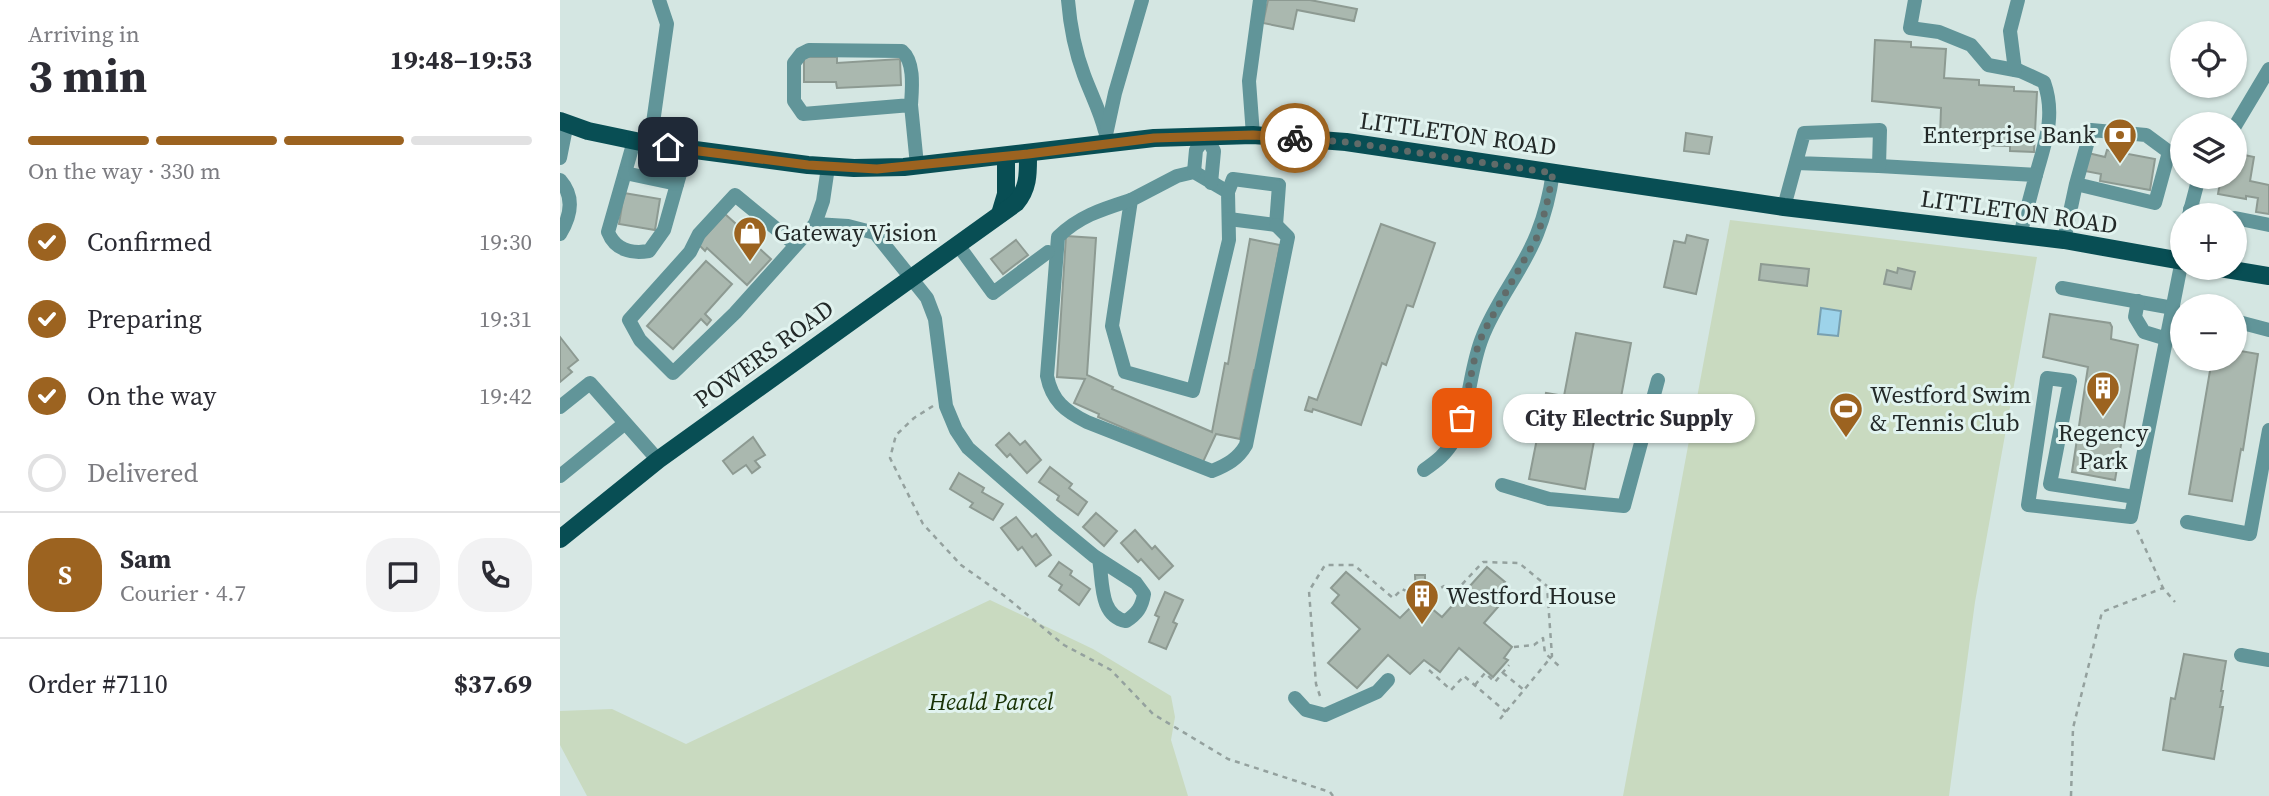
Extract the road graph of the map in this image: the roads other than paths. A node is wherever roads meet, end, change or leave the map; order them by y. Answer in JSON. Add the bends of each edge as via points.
{"nodes":[{"id":1,"x":659,"y":0,"type":"edge"},
{"id":2,"x":1068,"y":0,"type":"edge"},
{"id":3,"x":1142,"y":0,"type":"edge"},
{"id":4,"x":1260,"y":0,"type":"edge"},
{"id":5,"x":1915,"y":0,"type":"edge"},
{"id":6,"x":2018,"y":0,"type":"edge"},
{"id":7,"x":2269,"y":69,"type":"edge"},
{"id":8,"x":2015,"y":70,"type":"junction"},
{"id":9,"x":911,"y":105,"type":"junction"},
{"id":10,"x":2243,"y":112,"type":"edge"},
{"id":11,"x":563,"y":122,"type":"edge"},
{"id":12,"x":1253,"y":135,"type":"junction"},
{"id":13,"x":1206,"y":136,"type":"junction"},
{"id":14,"x":1105,"y":138,"type":"junction"},
{"id":15,"x":642,"y":143,"type":"junction"},
{"id":16,"x":687,"y":149,"type":"junction"},
{"id":17,"x":1028,"y":154,"type":"junction"},
{"id":18,"x":1006,"y":156,"type":"junction"},
{"id":19,"x":560,"y":158,"type":"edge"},
{"id":20,"x":1796,"y":163,"type":"junction"},
{"id":21,"x":917,"y":165,"type":"junction"},
{"id":22,"x":1879,"y":166,"type":"junction"},
{"id":23,"x":828,"y":167,"type":"junction"},
{"id":24,"x":625,"y":173,"type":"junction"},
{"id":25,"x":1194,"y":173,"type":"junction"},
{"id":26,"x":1553,"y":173,"type":"junction"},
{"id":27,"x":2036,"y":175,"type":"junction"},
{"id":28,"x":560,"y":180,"type":"edge"},
{"id":29,"x":1211,"y":183,"type":"junction"},
{"id":30,"x":677,"y":184,"type":"junction"},
{"id":31,"x":2076,"y":184,"type":"junction"},
{"id":32,"x":1228,"y":192,"type":"junction"},
{"id":33,"x":1131,"y":200,"type":"junction"},
{"id":34,"x":1784,"y":208,"type":"junction"},
{"id":35,"x":1000,"y":215,"type":"junction"},
{"id":36,"x":1229,"y":219,"type":"junction"},
{"id":37,"x":2247,"y":221,"type":"edge"},
{"id":38,"x":815,"y":224,"type":"junction"},
{"id":39,"x":1276,"y":225,"type":"junction"},
{"id":40,"x":2269,"y":226,"type":"edge"},
{"id":41,"x":560,"y":234,"type":"edge"},
{"id":42,"x":2020,"y":235,"type":"junction"},
{"id":43,"x":2064,"y":240,"type":"junction"},
{"id":44,"x":796,"y":245,"type":"junction"},
{"id":45,"x":958,"y":245,"type":"junction"},
{"id":46,"x":1048,"y":252,"type":"dead end"},
{"id":47,"x":2170,"y":259,"type":"edge"},
{"id":48,"x":2247,"y":272,"type":"edge"},
{"id":49,"x":2269,"y":276,"type":"edge"},
{"id":50,"x":911,"y":279,"type":"junction"},
{"id":51,"x":2062,"y":288,"type":"dead end"},
{"id":52,"x":2138,"y":301,"type":"junction"},
{"id":53,"x":2170,"y":307,"type":"edge"},
{"id":54,"x":2170,"y":323,"type":"edge"},
{"id":55,"x":2247,"y":324,"type":"edge"},
{"id":56,"x":2269,"y":330,"type":"edge"},
{"id":57,"x":2167,"y":338,"type":"junction"},
{"id":58,"x":1658,"y":380,"type":"dead end"},
{"id":59,"x":560,"y":407,"type":"edge"},
{"id":60,"x":624,"y":424,"type":"junction"},
{"id":61,"x":2269,"y":430,"type":"edge"},
{"id":62,"x":658,"y":460,"type":"junction"},
{"id":63,"x":1424,"y":470,"type":"dead end"},
{"id":64,"x":560,"y":476,"type":"edge"},
{"id":65,"x":1502,"y":485,"type":"dead end"},
{"id":66,"x":2135,"y":497,"type":"junction"},
{"id":67,"x":2187,"y":522,"type":"dead end"},
{"id":68,"x":560,"y":539,"type":"edge"},
{"id":69,"x":1099,"y":559,"type":"dead end"},
{"id":70,"x":2241,"y":655,"type":"dead end"},
{"id":71,"x":2269,"y":660,"type":"edge"},
{"id":72,"x":1388,"y":680,"type":"dead end"},
{"id":73,"x":1295,"y":698,"type":"dead end"}],
"edges":[{"from":1,"to":15,"type":"street","via":[[667,24]]},
{"from":2,"to":14,"type":"street","via":[[1084,75]]},
{"from":3,"to":14,"type":"street"},
{"from":4,"to":12,"type":"street","via":[[1249,81]]},
{"from":5,"to":8,"type":"street","via":[[1910,28],[1971,45],[1988,65]]},
{"from":6,"to":8,"type":"street","via":[[2010,31]]},
{"from":7,"to":10,"type":"street"},
{"from":8,"to":27,"type":"street","via":[[2044,82],[2050,99],[2048,138]]},
{"from":9,"to":9,"type":"street","via":[[803,114],[793,101],[794,63],[809,50],[902,51],[913,84]]},
{"from":9,"to":21,"type":"street"},
{"from":11,"to":15,"type":"main road","name":"LITTLETON ROAD"},
{"from":11,"to":19,"type":"street"},
{"from":12,"to":13,"type":"main road","name":"LITTLETON ROAD"},
{"from":12,"to":26,"type":"main road","name":"LITTLETON ROAD","via":[[1346,142]]},
{"from":13,"to":14,"type":"main road","name":"LITTLETON ROAD"},
{"from":13,"to":25,"type":"street","via":[[1196,150]]},
{"from":13,"to":29,"type":"street","via":[[1214,151]]},
{"from":14,"to":17,"type":"main road","name":"LITTLETON ROAD"},
{"from":15,"to":16,"type":"main road","name":"LITTLETON ROAD"},
{"from":15,"to":24,"type":"street"},
{"from":16,"to":23,"type":"main road","name":"LITTLETON ROAD"},
{"from":16,"to":30,"type":"street"},
{"from":17,"to":18,"type":"main road","name":"LITTLETON ROAD"},
{"from":17,"to":35,"type":"main road","name":"POWERS ROAD","via":[[1022,196]]},
{"from":18,"to":21,"type":"main road","name":"LITTLETON ROAD"},
{"from":18,"to":35,"type":"main road","via":[[1006,194]]},
{"from":20,"to":22,"type":"street"},
{"from":20,"to":22,"type":"street","via":[[1804,132],[1880,130]]},
{"from":20,"to":34,"type":"street"},
{"from":21,"to":23,"type":"main road","name":"LITTLETON ROAD"},
{"from":22,"to":27,"type":"street"},
{"from":23,"to":38,"type":"street"},
{"from":24,"to":30,"type":"street"},
{"from":24,"to":30,"type":"street","via":[[608,232],[612,241],[634,253],[649,251],[664,230]]},
{"from":25,"to":29,"type":"street"},
{"from":25,"to":33,"type":"street","via":[[1177,176]]},
{"from":26,"to":34,"type":"main road","name":"LITTLETON ROAD"},
{"from":26,"to":63,"type":"street","via":[[1537,237],[1483,333],[1455,438],[1446,455]]},
{"from":27,"to":42,"type":"street"},
{"from":28,"to":41,"type":"street","via":[[569,190],[569,210]]},
{"from":29,"to":32,"type":"street"},
{"from":31,"to":31,"type":"street","via":[[2155,204],[2169,152],[2146,135],[2091,130]]},
{"from":31,"to":43,"type":"street"},
{"from":32,"to":36,"type":"street"},
{"from":32,"to":39,"type":"street","via":[[1233,179],[1279,185]]},
{"from":33,"to":36,"type":"street","via":[[1112,326],[1125,372],[1193,391],[1229,240]]},
{"from":33,"to":39,"type":"street","via":[[1090,214],[1058,237],[1047,376],[1050,393],[1087,422],[1212,471],[1241,455],[1246,444],[1288,237]]},
{"from":34,"to":42,"type":"main road","name":"LITTLETON ROAD"},
{"from":35,"to":45,"type":"main road","name":"POWERS ROAD"},
{"from":36,"to":39,"type":"street"},
{"from":37,"to":40,"type":"street"},
{"from":38,"to":44,"type":"street"},
{"from":38,"to":50,"type":"street","via":[[875,233]]},
{"from":42,"to":43,"type":"main road","name":"LITTLETON ROAD"},
{"from":43,"to":47,"type":"main road","name":"LITTLETON ROAD"},
{"from":44,"to":44,"type":"street","via":[[673,373],[639,340],[629,320],[734,195]]},
{"from":45,"to":46,"type":"street","via":[[993,293]]},
{"from":45,"to":50,"type":"main road","name":"POWERS ROAD"},
{"from":48,"to":49,"type":"main road"},
{"from":50,"to":62,"type":"main road","name":"POWERS ROAD"},
{"from":50,"to":69,"type":"street","via":[[927,298],[935,319],[944,398],[956,430],[968,447]]},
{"from":51,"to":52,"type":"street"},
{"from":52,"to":53,"type":"street"},
{"from":52,"to":57,"type":"street","via":[[2135,317],[2144,332]]},
{"from":54,"to":57,"type":"street"},
{"from":55,"to":56,"type":"street"},
{"from":57,"to":66,"type":"street"},
{"from":58,"to":65,"type":"street","via":[[1624,506],[1549,499]]},
{"from":59,"to":60,"type":"street","via":[[590,383]]},
{"from":60,"to":62,"type":"street"},
{"from":60,"to":64,"type":"street"},
{"from":61,"to":67,"type":"street","via":[[2250,534]]},
{"from":62,"to":68,"type":"main road","name":"POWERS ROAD"},
{"from":66,"to":66,"type":"street","via":[[2131,517],[2028,505],[2047,378],[2070,381],[2050,484]]},
{"from":70,"to":71,"type":"street"},
{"from":72,"to":73,"type":"street","via":[[1377,692],[1325,715],[1306,710]]}]}
